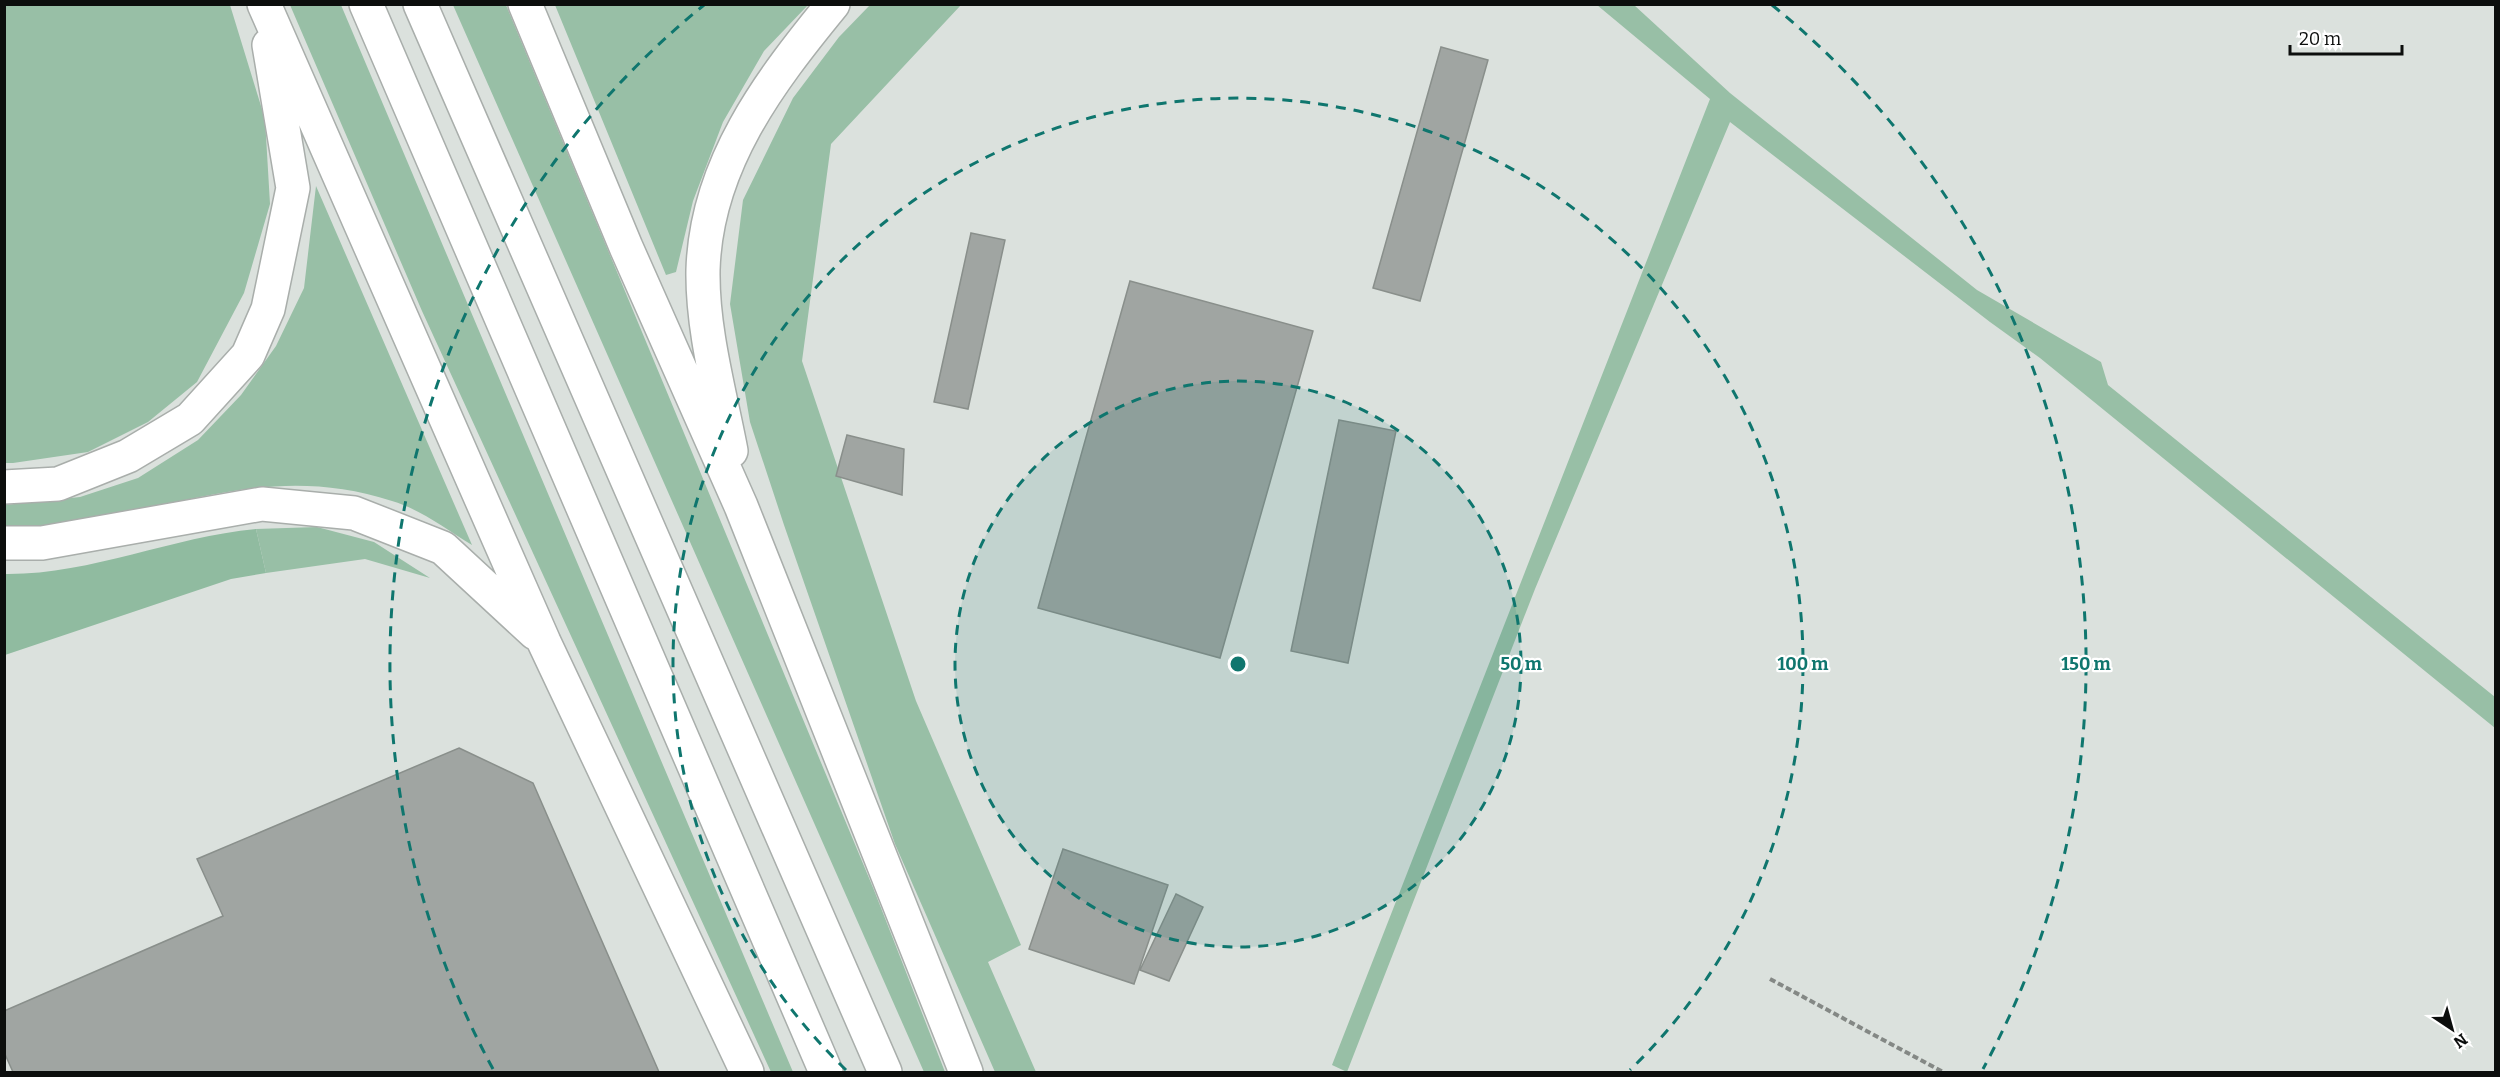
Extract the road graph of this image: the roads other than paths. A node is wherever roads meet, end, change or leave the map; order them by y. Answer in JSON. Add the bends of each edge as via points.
{"nodes":[{"id":1,"x":263,"y":4,"type":"edge"},
{"id":2,"x":366,"y":4,"type":"edge"},
{"id":3,"x":420,"y":4,"type":"edge"},
{"id":4,"x":525,"y":4,"type":"edge"},
{"id":5,"x":833,"y":4,"type":"edge"},
{"id":6,"x":4,"y":487,"type":"edge"},
{"id":7,"x":741,"y":506,"type":"junction"},
{"id":8,"x":4,"y":543,"type":"edge"},
{"id":9,"x":544,"y":642,"type":"junction"},
{"id":10,"x":747,"y":1072,"type":"edge"},
{"id":11,"x":826,"y":1072,"type":"edge"},
{"id":12,"x":885,"y":1072,"type":"edge"},
{"id":13,"x":966,"y":1072,"type":"edge"}],
"edges":[{"from":1,"to":6,"type":"highway","via":[[293,188],[268,309],[248,355],[190,419],[128,456],[58,484]]},
{"from":1,"to":9,"type":"highway"},
{"from":2,"to":11,"type":"highway"},
{"from":3,"to":12,"type":"highway"},
{"from":4,"to":7,"type":"highway","via":[[626,247]]},
{"from":5,"to":7,"type":"highway","via":[[754,108],[713,202],[703,270],[708,332]]},
{"from":7,"to":13,"type":"highway"},
{"from":8,"to":9,"type":"highway","via":[[42,543],[262,504],[354,513],[443,548]]},
{"from":9,"to":10,"type":"highway"}]}
